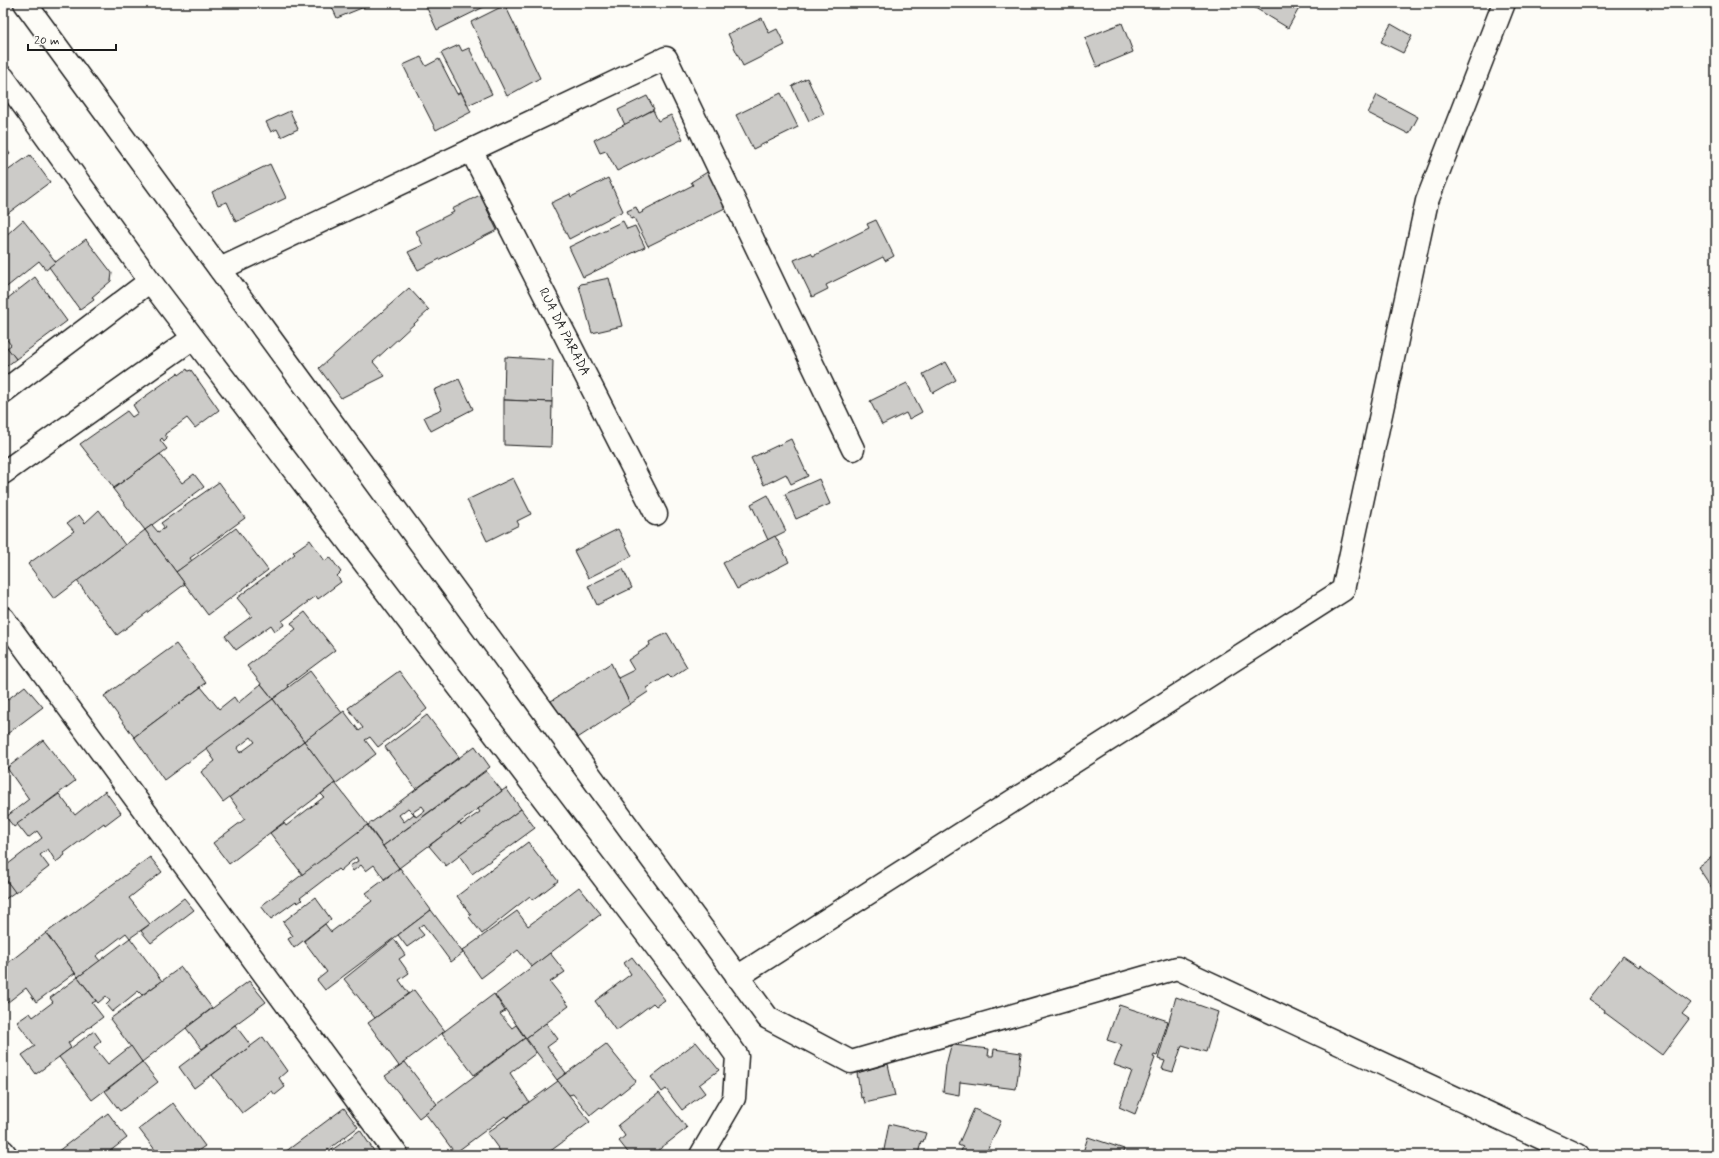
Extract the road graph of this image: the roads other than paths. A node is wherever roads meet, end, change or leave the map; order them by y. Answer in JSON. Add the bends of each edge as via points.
{"nodes":[{"id":1,"x":25,"y":3,"type":"edge"},
{"id":2,"x":1504,"y":3,"type":"edge"},
{"id":3,"x":3,"y":77,"type":"edge"},
{"id":4,"x":471,"y":150,"type":"junction"},
{"id":5,"x":220,"y":269,"type":"junction"},
{"id":6,"x":150,"y":281,"type":"junction"},
{"id":7,"x":193,"y":338,"type":"junction"},
{"id":8,"x":3,"y":392,"type":"edge"},
{"id":9,"x":854,"y":449,"type":"dead end"},
{"id":10,"x":3,"y":473,"type":"edge"},
{"id":11,"x":656,"y":514,"type":"dead end"},
{"id":12,"x":3,"y":618,"type":"edge"},
{"id":13,"x":737,"y":977,"type":"junction"},
{"id":14,"x":3,"y":1151,"type":"edge"},
{"id":15,"x":6,"y":1155,"type":"edge"},
{"id":16,"x":397,"y":1155,"type":"edge"},
{"id":17,"x":701,"y":1155,"type":"edge"},
{"id":18,"x":1578,"y":1155,"type":"edge"}],
"edges":[{"from":1,"to":5,"type":"street"},
{"from":2,"to":13,"type":"street","via":[[1428,201],[1342,590]]},
{"from":3,"to":6,"type":"street"},
{"from":4,"to":5,"type":"street"},
{"from":4,"to":9,"type":"street","via":[[666,58]]},
{"from":4,"to":11,"type":"street","name":"RUA DA PARADA"},
{"from":5,"to":13,"type":"street"},
{"from":6,"to":7,"type":"street"},
{"from":6,"to":8,"type":"street"},
{"from":7,"to":10,"type":"street"},
{"from":7,"to":17,"type":"street","via":[[737,1056],[734,1098]]},
{"from":12,"to":16,"type":"street"},
{"from":13,"to":18,"type":"street","via":[[768,1018],[851,1062],[1177,968]]},
{"from":14,"to":15,"type":"street"}]}
